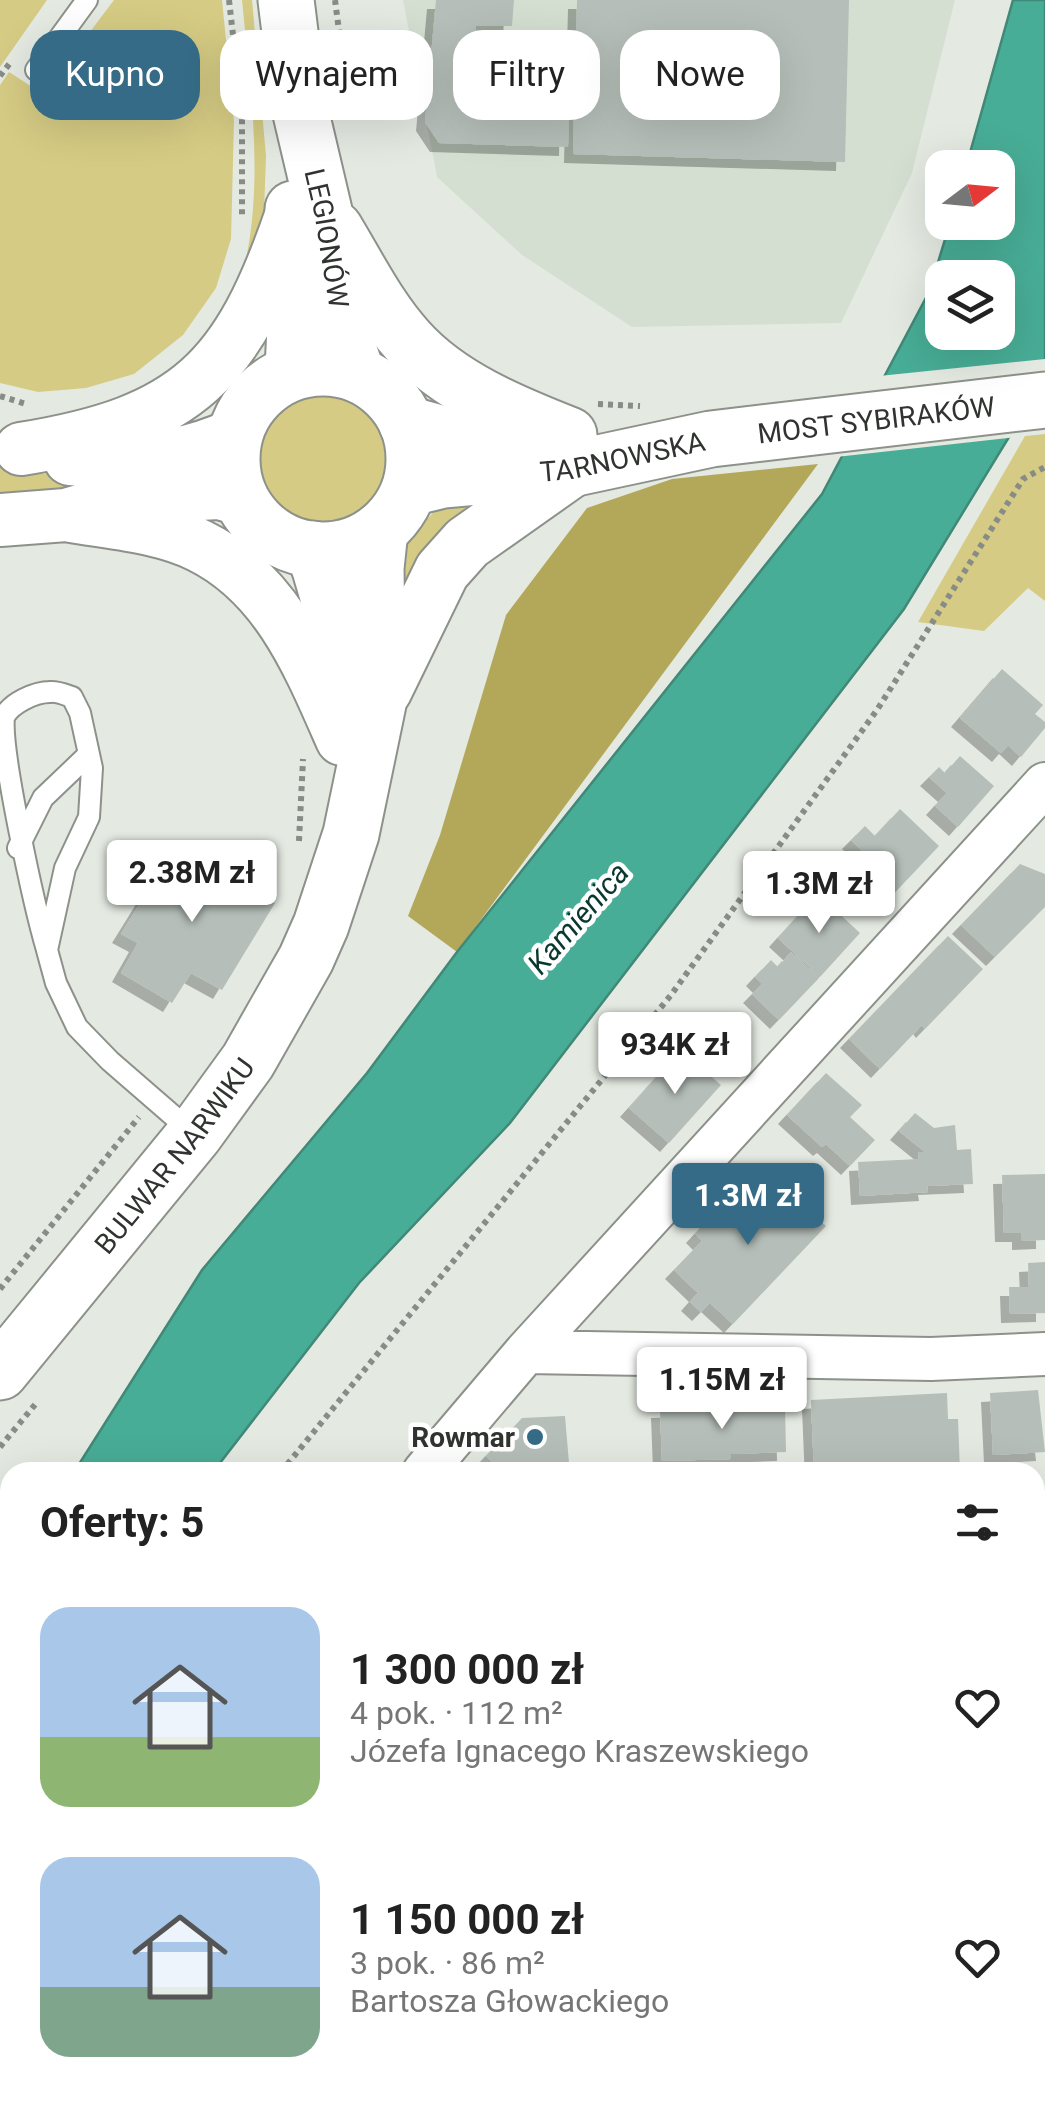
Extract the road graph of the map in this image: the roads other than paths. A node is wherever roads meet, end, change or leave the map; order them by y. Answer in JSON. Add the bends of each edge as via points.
{"nodes":[{"id":1,"x":87,"y":0,"type":"edge"},
{"id":2,"x":286,"y":0,"type":"edge"},
{"id":3,"x":65,"y":30,"type":"edge"},
{"id":4,"x":286,"y":214,"type":"junction"},
{"id":5,"x":292,"y":370,"type":"junction"},
{"id":6,"x":357,"y":374,"type":"junction"},
{"id":7,"x":1045,"y":400,"type":"edge"},
{"id":8,"x":407,"y":424,"type":"junction"},
{"id":9,"x":234,"y":435,"type":"junction"},
{"id":10,"x":576,"y":436,"type":"junction"},
{"id":11,"x":710,"y":439,"type":"joint"},
{"id":12,"x":10,"y":447,"type":"edge"},
{"id":13,"x":241,"y":500,"type":"junction"},
{"id":14,"x":395,"y":509,"type":"junction"},
{"id":15,"x":66,"y":514,"type":"junction"},
{"id":16,"x":0,"y":520,"type":"edge"},
{"id":17,"x":312,"y":549,"type":"junction"},
{"id":18,"x":341,"y":728,"type":"junction"},
{"id":19,"x":88,"y":755,"type":"junction"},
{"id":20,"x":1045,"y":784,"type":"edge"},
{"id":21,"x":18,"y":848,"type":"junction"},
{"id":22,"x":47,"y":950,"type":"junction"},
{"id":23,"x":175,"y":1117,"type":"junction"},
{"id":24,"x":526,"y":1352,"type":"junction"},
{"id":25,"x":1045,"y":1354,"type":"edge"},
{"id":26,"x":0,"y":1372,"type":"edge"},
{"id":27,"x":432,"y":1462,"type":"edge"}],
"edges":[{"from":1,"to":3,"type":"lane"},
{"from":2,"to":4,"type":"main road","name":"LEGIONÓW","via":[[299,106]]},
{"from":4,"to":5,"type":"main road","name":"LEGIONÓW","via":[[296,306]]},
{"from":4,"to":6,"type":"main road","name":"LEGIONÓW","via":[[336,302]]},
{"from":4,"to":10,"type":"main road","via":[[426,360],[520,416]]},
{"from":4,"to":12,"type":"street","via":[[266,286],[239,335],[191,388],[124,426],[76,440]]},
{"from":5,"to":6,"type":"main road"},
{"from":5,"to":9,"type":"main road","via":[[262,390]]},
{"from":6,"to":8,"type":"main road","via":[[396,403]]},
{"from":7,"to":11,"type":"main road","name":"MOST SYBIRAKÓW"},
{"from":8,"to":10,"type":"main road","name":"TARNOWSKA","via":[[443,434]]},
{"from":8,"to":14,"type":"main road","via":[[414,456]]},
{"from":9,"to":12,"type":"street","via":[[194,451],[112,462]]},
{"from":9,"to":13,"type":"main road"},
{"from":10,"to":11,"type":"main road","name":"TARNOWSKA"},
{"from":10,"to":14,"type":"main road","name":"TARNOWSKA","via":[[444,480]]},
{"from":10,"to":18,"type":"main road","via":[[442,571]]},
{"from":13,"to":15,"type":"street","via":[[218,493],[158,496]]},
{"from":13,"to":17,"type":"main road","via":[[275,537]]},
{"from":14,"to":17,"type":"main road","via":[[357,544]]},
{"from":14,"to":18,"type":"main road","name":"BULWAR NARWIKU"},
{"from":15,"to":16,"type":"street"},
{"from":15,"to":18,"type":"street","via":[[160,532],[199,545],[240,571],[293,636]]},
{"from":17,"to":18,"type":"main road","name":"BULWAR NARWIKU","via":[[336,628]]},
{"from":18,"to":23,"type":"main road","name":"BULWAR NARWIKU","via":[[351,834],[321,924],[273,1020]]},
{"from":19,"to":21,"type":"lane","via":[[43,798]]},
{"from":19,"to":21,"type":"lane","via":[[72,697],[30,697],[4,718]]},
{"from":19,"to":22,"type":"lane","via":[[90,817],[65,868]]},
{"from":20,"to":24,"type":"street"},
{"from":21,"to":22,"type":"lane"},
{"from":22,"to":23,"type":"lane","via":[[76,1028]]},
{"from":23,"to":26,"type":"main road","name":"BULWAR NARWIKU"},
{"from":24,"to":25,"type":"street","via":[[931,1360]]},
{"from":24,"to":27,"type":"street"}]}
